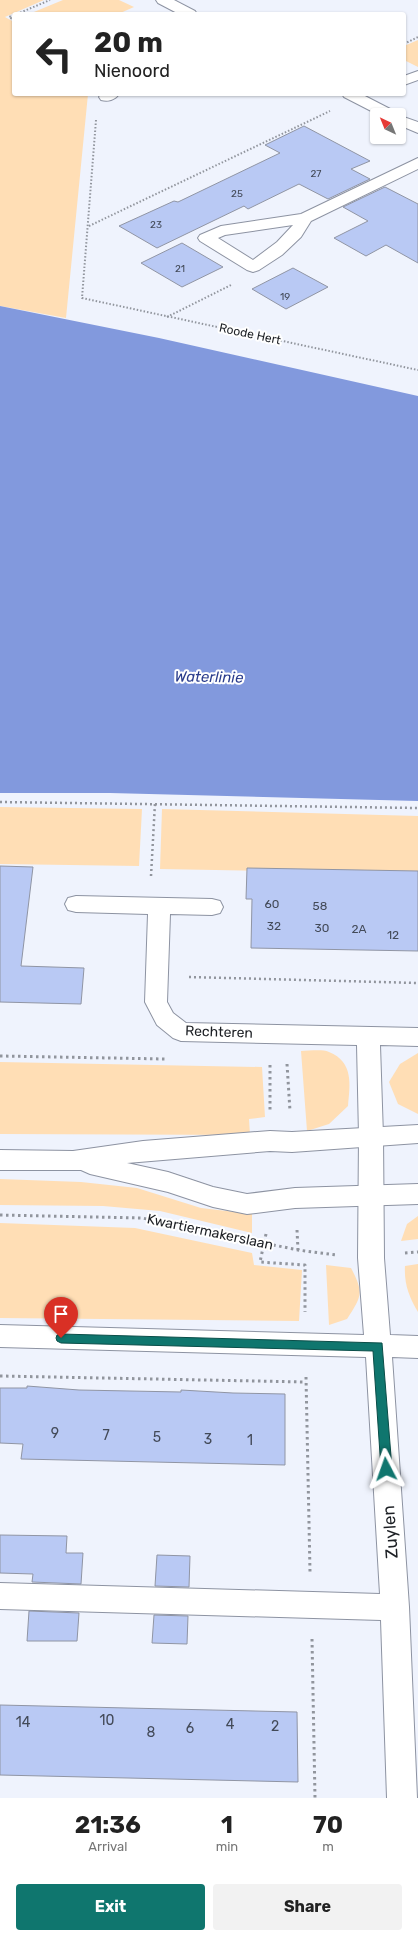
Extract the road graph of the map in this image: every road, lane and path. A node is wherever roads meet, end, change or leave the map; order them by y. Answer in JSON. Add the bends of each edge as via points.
{"nodes":[{"id":1,"x":50,"y":0,"type":"edge"},
{"id":2,"x":163,"y":0,"type":"edge"},
{"id":3,"x":22,"y":12,"type":"edge"},
{"id":4,"x":186,"y":12,"type":"edge"},
{"id":5,"x":418,"y":37,"type":"edge"},
{"id":6,"x":406,"y":43,"type":"edge"},
{"id":7,"x":418,"y":75,"type":"edge"},
{"id":8,"x":406,"y":81,"type":"edge"},
{"id":9,"x":367,"y":96,"type":"edge"},
{"id":10,"x":356,"y":98,"type":"edge"},
{"id":11,"x":377,"y":108,"type":"edge"},
{"id":12,"x":97,"y":113,"type":"dead end"},
{"id":13,"x":406,"y":122,"type":"edge"},
{"id":14,"x":418,"y":128,"type":"edge"},
{"id":15,"x":418,"y":163,"type":"edge"},
{"id":16,"x":305,"y":218,"type":"junction"},
{"id":17,"x":88,"y":226,"type":"junction"},
{"id":18,"x":253,"y":267,"type":"junction"},
{"id":19,"x":166,"y":317,"type":"junction"},
{"id":20,"x":418,"y":370,"type":"edge"},
{"id":21,"x":0,"y":802,"type":"edge"},
{"id":22,"x":155,"y":803,"type":"junction"},
{"id":23,"x":418,"y":808,"type":"edge"},
{"id":24,"x":76,"y":904,"type":"dead end"},
{"id":25,"x":153,"y":906,"type":"junction"},
{"id":26,"x":212,"y":907,"type":"dead end"},
{"id":27,"x":157,"y":976,"type":"junction"},
{"id":28,"x":418,"y":983,"type":"edge"},
{"id":29,"x":368,"y":1036,"type":"junction"},
{"id":30,"x":418,"y":1037,"type":"edge"},
{"id":31,"x":418,"y":1134,"type":"edge"},
{"id":32,"x":371,"y":1136,"type":"junction"},
{"id":33,"x":0,"y":1160,"type":"edge"},
{"id":34,"x":73,"y":1161,"type":"junction"},
{"id":35,"x":418,"y":1194,"type":"edge"},
{"id":36,"x":371,"y":1195,"type":"junction"},
{"id":37,"x":0,"y":1215,"type":"edge"},
{"id":38,"x":418,"y":1252,"type":"edge"},
{"id":39,"x":370,"y":1258,"type":"junction"},
{"id":40,"x":0,"y":1336,"type":"edge"},
{"id":41,"x":378,"y":1346,"type":"junction"},
{"id":42,"x":418,"y":1347,"type":"edge"},
{"id":43,"x":0,"y":1376,"type":"edge"},
{"id":44,"x":306,"y":1382,"type":"dead end"},
{"id":45,"x":0,"y":1596,"type":"edge"},
{"id":46,"x":395,"y":1607,"type":"junction"},
{"id":47,"x":402,"y":1798,"type":"edge"}],
"edges":[{"from":1,"to":3,"type":"path"},
{"from":2,"to":4,"type":"street"},
{"from":5,"to":6,"type":"path"},
{"from":7,"to":8,"type":"street"},
{"from":9,"to":10,"type":"street"},
{"from":10,"to":11,"type":"street"},
{"from":10,"to":17,"type":"path"},
{"from":12,"to":17,"type":"path"},
{"from":13,"to":14,"type":"street"},
{"from":15,"to":16,"type":"street"},
{"from":16,"to":18,"type":"street","via":[[300,229],[275,254]]},
{"from":16,"to":18,"type":"street","via":[[221,231],[206,238]]},
{"from":17,"to":19,"type":"path","name":"Roode Hert","via":[[82,298]]},
{"from":18,"to":19,"type":"path","via":[[259,271]]},
{"from":19,"to":20,"type":"path","name":"Roode Hert"},
{"from":21,"to":22,"type":"path"},
{"from":22,"to":23,"type":"path"},
{"from":22,"to":25,"type":"path"},
{"from":24,"to":25,"type":"street"},
{"from":25,"to":26,"type":"street"},
{"from":25,"to":27,"type":"street","name":"Rechteren"},
{"from":27,"to":28,"type":"path"},
{"from":27,"to":29,"type":"street","name":"Rechteren","via":[[156,1002],[165,1019],[181,1032]]},
{"from":29,"to":30,"type":"street","name":"Rechteren"},
{"from":29,"to":32,"type":"street"},
{"from":31,"to":32,"type":"street"},
{"from":32,"to":34,"type":"street","via":[[143,1151]]},
{"from":32,"to":36,"type":"street"},
{"from":33,"to":34,"type":"street"},
{"from":34,"to":36,"type":"street","via":[[168,1182],[213,1197],[247,1204],[295,1198]]},
{"from":35,"to":36,"type":"street"},
{"from":36,"to":39,"type":"street","name":"Zuylen"},
{"from":37,"to":39,"type":"path","name":"Kwartiermakerslaan","via":[[142,1218],[298,1250]]},
{"from":38,"to":39,"type":"path","name":"Kwartiermakerslaan"},
{"from":39,"to":41,"type":"street","name":"Zuylen"},
{"from":40,"to":41,"type":"street"},
{"from":41,"to":42,"type":"street"},
{"from":41,"to":46,"type":"street","name":"Zuylen"},
{"from":43,"to":44,"type":"path"},
{"from":45,"to":46,"type":"street"},
{"from":46,"to":47,"type":"street","name":"Zuylen"}]}
